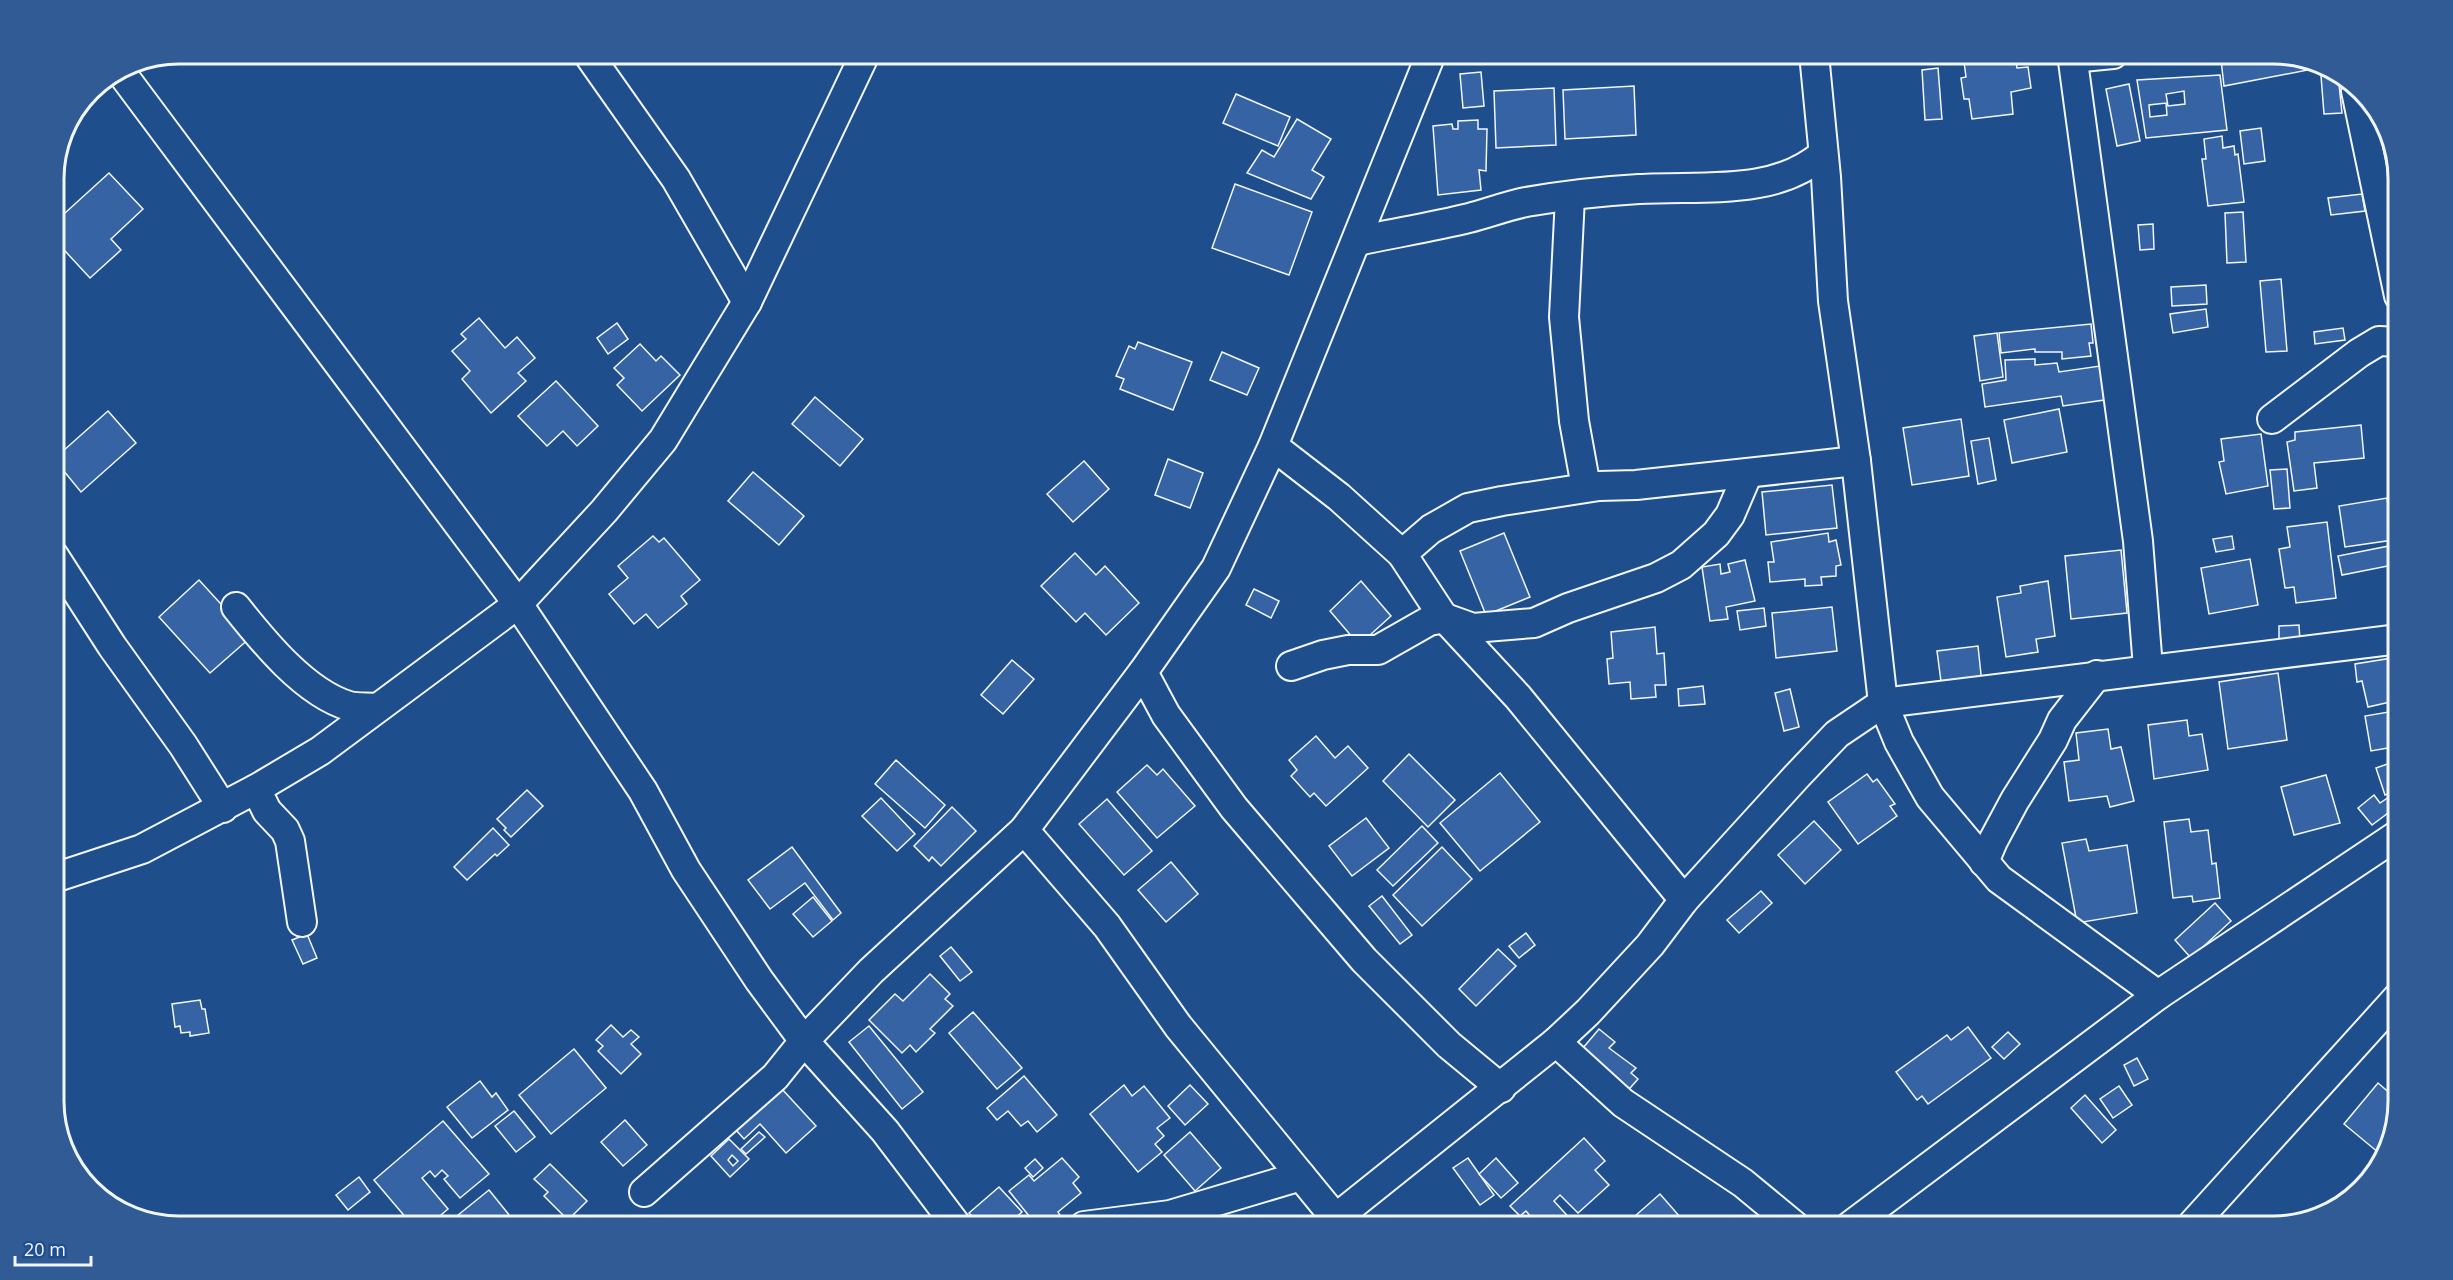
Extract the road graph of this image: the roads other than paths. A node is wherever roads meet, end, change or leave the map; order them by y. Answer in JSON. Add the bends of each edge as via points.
{"nodes":[{"id":1,"x":595,"y":64,"type":"edge"},
{"id":2,"x":860,"y":64,"type":"edge"},
{"id":3,"x":1427,"y":64,"type":"edge"},
{"id":4,"x":1815,"y":64,"type":"edge"},
{"id":5,"x":2073,"y":64,"type":"edge"},
{"id":6,"x":125,"y":78,"type":"edge"},
{"id":7,"x":2358,"y":102,"type":"edge"},
{"id":8,"x":1823,"y":154,"type":"junction"},
{"id":9,"x":1570,"y":197,"type":"junction"},
{"id":10,"x":1356,"y":241,"type":"junction"},
{"id":11,"x":2388,"y":244,"type":"edge"},
{"id":12,"x":747,"y":302,"type":"junction"},
{"id":13,"x":2388,"y":341,"type":"edge"},
{"id":14,"x":2272,"y":419,"type":"dead end"},
{"id":15,"x":1273,"y":446,"type":"junction"},
{"id":16,"x":1856,"y":461,"type":"junction"},
{"id":17,"x":1748,"y":473,"type":"junction"},
{"id":18,"x":1586,"y":487,"type":"junction"},
{"id":19,"x":1402,"y":554,"type":"junction"},
{"id":20,"x":65,"y":573,"type":"edge"},
{"id":21,"x":518,"y":604,"type":"junction"},
{"id":22,"x":236,"y":607,"type":"dead end"},
{"id":23,"x":1445,"y":618,"type":"junction"},
{"id":24,"x":2388,"y":640,"type":"edge"},
{"id":25,"x":1292,"y":666,"type":"dead end"},
{"id":26,"x":2148,"y":668,"type":"junction"},
{"id":27,"x":1143,"y":672,"type":"junction"},
{"id":28,"x":2097,"y":675,"type":"junction"},
{"id":29,"x":1883,"y":703,"type":"junction"},
{"id":30,"x":377,"y":708,"type":"junction"},
{"id":31,"x":256,"y":789,"type":"junction"},
{"id":32,"x":223,"y":808,"type":"junction"},
{"id":33,"x":1024,"y":830,"type":"junction"},
{"id":34,"x":2388,"y":841,"type":"edge"},
{"id":35,"x":1984,"y":862,"type":"junction"},
{"id":36,"x":65,"y":874,"type":"edge"},
{"id":37,"x":1684,"y":900,"type":"junction"},
{"id":38,"x":302,"y":922,"type":"dead end"},
{"id":39,"x":2158,"y":995,"type":"junction"},
{"id":40,"x":2388,"y":1008,"type":"edge"},
{"id":41,"x":804,"y":1041,"type":"junction"},
{"id":42,"x":1556,"y":1042,"type":"junction"},
{"id":43,"x":1501,"y":1088,"type":"junction"},
{"id":44,"x":1301,"y":1176,"type":"junction"},
{"id":45,"x":644,"y":1192,"type":"dead end"},
{"id":46,"x":949,"y":1216,"type":"edge"},
{"id":47,"x":1162,"y":1216,"type":"edge"},
{"id":48,"x":1334,"y":1216,"type":"edge"},
{"id":49,"x":1346,"y":1216,"type":"edge"},
{"id":50,"x":1783,"y":1216,"type":"edge"},
{"id":51,"x":1863,"y":1216,"type":"edge"},
{"id":52,"x":2201,"y":1216,"type":"edge"}],
"edges":[{"from":1,"to":12,"type":"street","via":[[676,179]]},
{"from":2,"to":12,"type":"street"},
{"from":3,"to":10,"type":"street"},
{"from":4,"to":8,"type":"street"},
{"from":5,"to":26,"type":"street","via":[[2138,541]]},
{"from":6,"to":21,"type":"street"},
{"from":7,"to":11,"type":"street"},
{"from":8,"to":9,"type":"street","via":[[1809,166],[1766,182]]},
{"from":8,"to":16,"type":"street","via":[[1833,302]]},
{"from":9,"to":10,"type":"street","via":[[1526,202]]},
{"from":9,"to":18,"type":"street","via":[[1564,317],[1574,421]]},
{"from":10,"to":15,"type":"street"},
{"from":12,"to":21,"type":"street","via":[[663,440]]},
{"from":13,"to":14,"type":"street","via":[[2379,341],[2359,353]]},
{"from":15,"to":19,"type":"street","via":[[1339,497]]},
{"from":15,"to":27,"type":"street","via":[[1216,568]]},
{"from":16,"to":17,"type":"street"},
{"from":16,"to":29,"type":"street"},
{"from":17,"to":18,"type":"street"},
{"from":17,"to":23,"type":"street","via":[[1730,515],[1716,534],[1681,565],[1656,578],[1534,623],[1473,628]]},
{"from":18,"to":19,"type":"street","via":[[1468,508],[1431,529]]},
{"from":19,"to":23,"type":"street"},
{"from":20,"to":32,"type":"street"},
{"from":21,"to":30,"type":"street"},
{"from":21,"to":41,"type":"street","via":[[643,791],[686,870]]},
{"from":22,"to":30,"type":"street","via":[[272,649],[326,696],[351,706]]},
{"from":23,"to":25,"type":"street","via":[[1429,621],[1378,650],[1331,653]]},
{"from":23,"to":37,"type":"street","via":[[1518,697]]},
{"from":24,"to":26,"type":"street"},
{"from":26,"to":28,"type":"street"},
{"from":27,"to":33,"type":"street"},
{"from":27,"to":43,"type":"street","via":[[1166,715],[1234,808],[1364,960],[1449,1045]]},
{"from":28,"to":29,"type":"street"},
{"from":28,"to":35,"type":"street","via":[[2062,720]]},
{"from":29,"to":35,"type":"street","via":[[1899,742],[1930,797]]},
{"from":29,"to":37,"type":"street","via":[[1837,734]]},
{"from":30,"to":31,"type":"street","via":[[320,751]]},
{"from":31,"to":32,"type":"street"},
{"from":31,"to":38,"type":"street","via":[[290,841]]},
{"from":32,"to":36,"type":"street","via":[[142,849]]},
{"from":33,"to":41,"type":"street","via":[[871,971]]},
{"from":33,"to":44,"type":"street","via":[[1107,926],[1178,1026]]},
{"from":34,"to":39,"type":"street"},
{"from":35,"to":39,"type":"street","via":[[1999,879]]},
{"from":37,"to":42,"type":"street","via":[[1650,945]]},
{"from":39,"to":51,"type":"street"},
{"from":40,"to":52,"type":"street"},
{"from":41,"to":45,"type":"street","via":[[775,1077]]},
{"from":41,"to":46,"type":"street","via":[[885,1131]]},
{"from":42,"to":43,"type":"street"},
{"from":42,"to":50,"type":"street","via":[[1623,1103],[1743,1183]]},
{"from":43,"to":49,"type":"street"},
{"from":44,"to":47,"type":"street"},
{"from":44,"to":48,"type":"street"}]}
